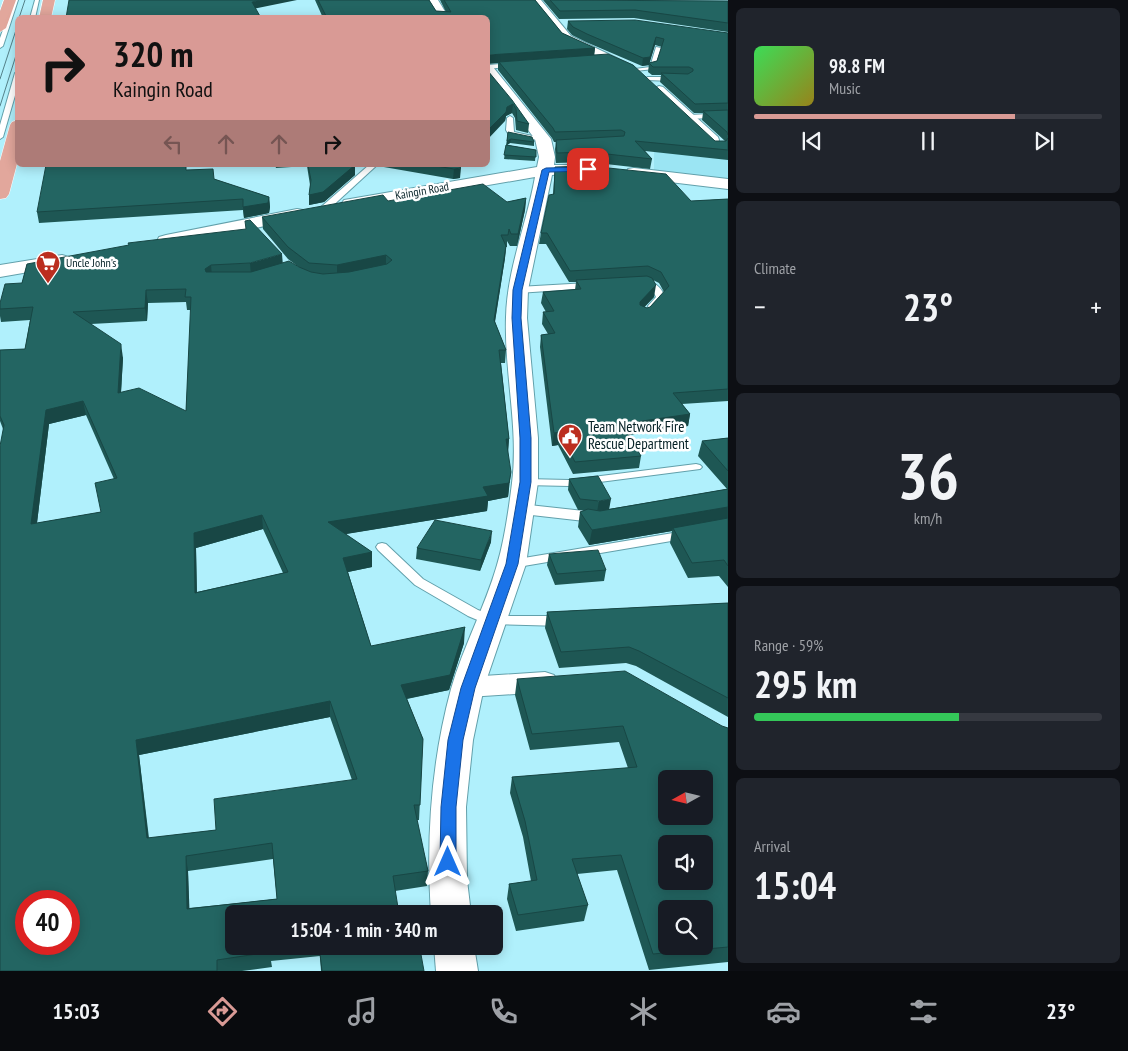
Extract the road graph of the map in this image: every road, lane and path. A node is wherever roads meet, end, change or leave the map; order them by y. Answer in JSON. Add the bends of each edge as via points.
{"nodes":[{"id":1,"x":45,"y":0,"type":"edge"},
{"id":2,"x":432,"y":0,"type":"edge"},
{"id":3,"x":536,"y":0,"type":"edge"},
{"id":4,"x":11,"y":3,"type":"edge"},
{"id":5,"x":34,"y":15,"type":"edge"},
{"id":6,"x":45,"y":15,"type":"edge"},
{"id":7,"x":440,"y":15,"type":"edge"},
{"id":8,"x":572,"y":23,"type":"edge"},
{"id":9,"x":554,"y":24,"type":"junction"},
{"id":10,"x":0,"y":28,"type":"edge"},
{"id":11,"x":0,"y":46,"type":"edge"},
{"id":12,"x":658,"y":48,"type":"edge"},
{"id":13,"x":612,"y":59,"type":"junction"},
{"id":14,"x":599,"y":60,"type":"edge"},
{"id":15,"x":516,"y":65,"type":"edge"},
{"id":16,"x":490,"y":68,"type":"edge"},
{"id":17,"x":490,"y":70,"type":"edge"},
{"id":18,"x":637,"y":70,"type":"junction"},
{"id":19,"x":678,"y":79,"type":"edge"},
{"id":20,"x":648,"y":80,"type":"junction"},
{"id":21,"x":15,"y":83,"type":"edge"},
{"id":22,"x":728,"y":115,"type":"edge"},
{"id":23,"x":690,"y":117,"type":"junction"},
{"id":24,"x":510,"y":118,"type":"edge"},
{"id":25,"x":0,"y":137,"type":"edge"},
{"id":26,"x":15,"y":144,"type":"edge"},
{"id":27,"x":719,"y":146,"type":"edge"},
{"id":28,"x":546,"y":151,"type":"junction"},
{"id":29,"x":13,"y":160,"type":"edge"},
{"id":30,"x":490,"y":166,"type":"edge"},
{"id":31,"x":371,"y":167,"type":"edge"},
{"id":32,"x":485,"y":167,"type":"edge"},
{"id":33,"x":581,"y":169,"type":"edge"},
{"id":34,"x":617,"y":171,"type":"edge"},
{"id":35,"x":728,"y":184,"type":"edge"},
{"id":36,"x":0,"y":194,"type":"edge"},
{"id":37,"x":324,"y":209,"type":"junction"},
{"id":38,"x":152,"y":244,"type":"edge"},
{"id":39,"x":78,"y":257,"type":"edge"},
{"id":40,"x":0,"y":271,"type":"edge"},
{"id":41,"x":630,"y":283,"type":"edge"},
{"id":42,"x":601,"y":285,"type":"edge"},
{"id":43,"x":518,"y":290,"type":"junction"},
{"id":44,"x":644,"y":315,"type":"edge"},
{"id":45,"x":696,"y":467,"type":"dead end"},
{"id":46,"x":526,"y":482,"type":"junction"},
{"id":47,"x":520,"y":509,"type":"junction"},
{"id":48,"x":615,"y":515,"type":"edge"},
{"id":49,"x":698,"y":532,"type":"edge"},
{"id":50,"x":382,"y":548,"type":"dead end"},
{"id":51,"x":512,"y":564,"type":"junction"},
{"id":52,"x":578,"y":620,"type":"edge"},
{"id":53,"x":492,"y":621,"type":"junction"},
{"id":54,"x":567,"y":680,"type":"edge"},
{"id":55,"x":468,"y":688,"type":"junction"},
{"id":56,"x":450,"y":905,"type":"edge"},
{"id":57,"x":455,"y":955,"type":"edge"},
{"id":58,"x":457,"y":971,"type":"edge"}],
"edges":[{"from":1,"to":5,"type":"lane"},
{"from":1,"to":6,"type":"highway"},
{"from":2,"to":7,"type":"street"},
{"from":3,"to":9,"type":"street"},
{"from":4,"to":10,"type":"highway"},
{"from":4,"to":11,"type":"lane"},
{"from":8,"to":9,"type":"street"},
{"from":9,"to":13,"type":"street","via":[[567,38]]},
{"from":12,"to":18,"type":"lane","via":[[653,67]]},
{"from":13,"to":14,"type":"lane"},
{"from":13,"to":18,"type":"street"},
{"from":15,"to":16,"type":"lane"},
{"from":17,"to":28,"type":"street","via":[[512,97]]},
{"from":18,"to":20,"type":"street"},
{"from":19,"to":20,"type":"lane"},
{"from":20,"to":23,"type":"street"},
{"from":21,"to":25,"type":"lane"},
{"from":22,"to":23,"type":"lane"},
{"from":23,"to":27,"type":"street"},
{"from":24,"to":28,"type":"lane","via":[[511,134]]},
{"from":26,"to":29,"type":"highway"},
{"from":28,"to":30,"type":"street","name":"Kaingin Road"},
{"from":28,"to":33,"type":"street","name":"Kaingin Road"},
{"from":28,"to":43,"type":"street"},
{"from":29,"to":36,"type":"highway"},
{"from":31,"to":37,"type":"lane"},
{"from":32,"to":37,"type":"street","name":"Kaingin Road"},
{"from":34,"to":35,"type":"street"},
{"from":37,"to":38,"type":"street","name":"Kaingin Road","via":[[254,227]]},
{"from":39,"to":40,"type":"street"},
{"from":41,"to":44,"type":"lane","via":[[650,283],[659,292],[661,297]]},
{"from":42,"to":43,"type":"lane"},
{"from":43,"to":46,"type":"street","via":[[516,318],[526,438]]},
{"from":45,"to":46,"type":"lane","via":[[569,483]]},
{"from":46,"to":47,"type":"street"},
{"from":47,"to":48,"type":"street","via":[[597,519]]},
{"from":47,"to":51,"type":"street"},
{"from":49,"to":51,"type":"lane"},
{"from":50,"to":53,"type":"lane","via":[[431,590]]},
{"from":51,"to":53,"type":"street"},
{"from":52,"to":53,"type":"lane"},
{"from":53,"to":55,"type":"street"},
{"from":54,"to":55,"type":"street"},
{"from":55,"to":56,"type":"street","via":[[456,740],[448,807]]},
{"from":57,"to":58,"type":"street"}]}
